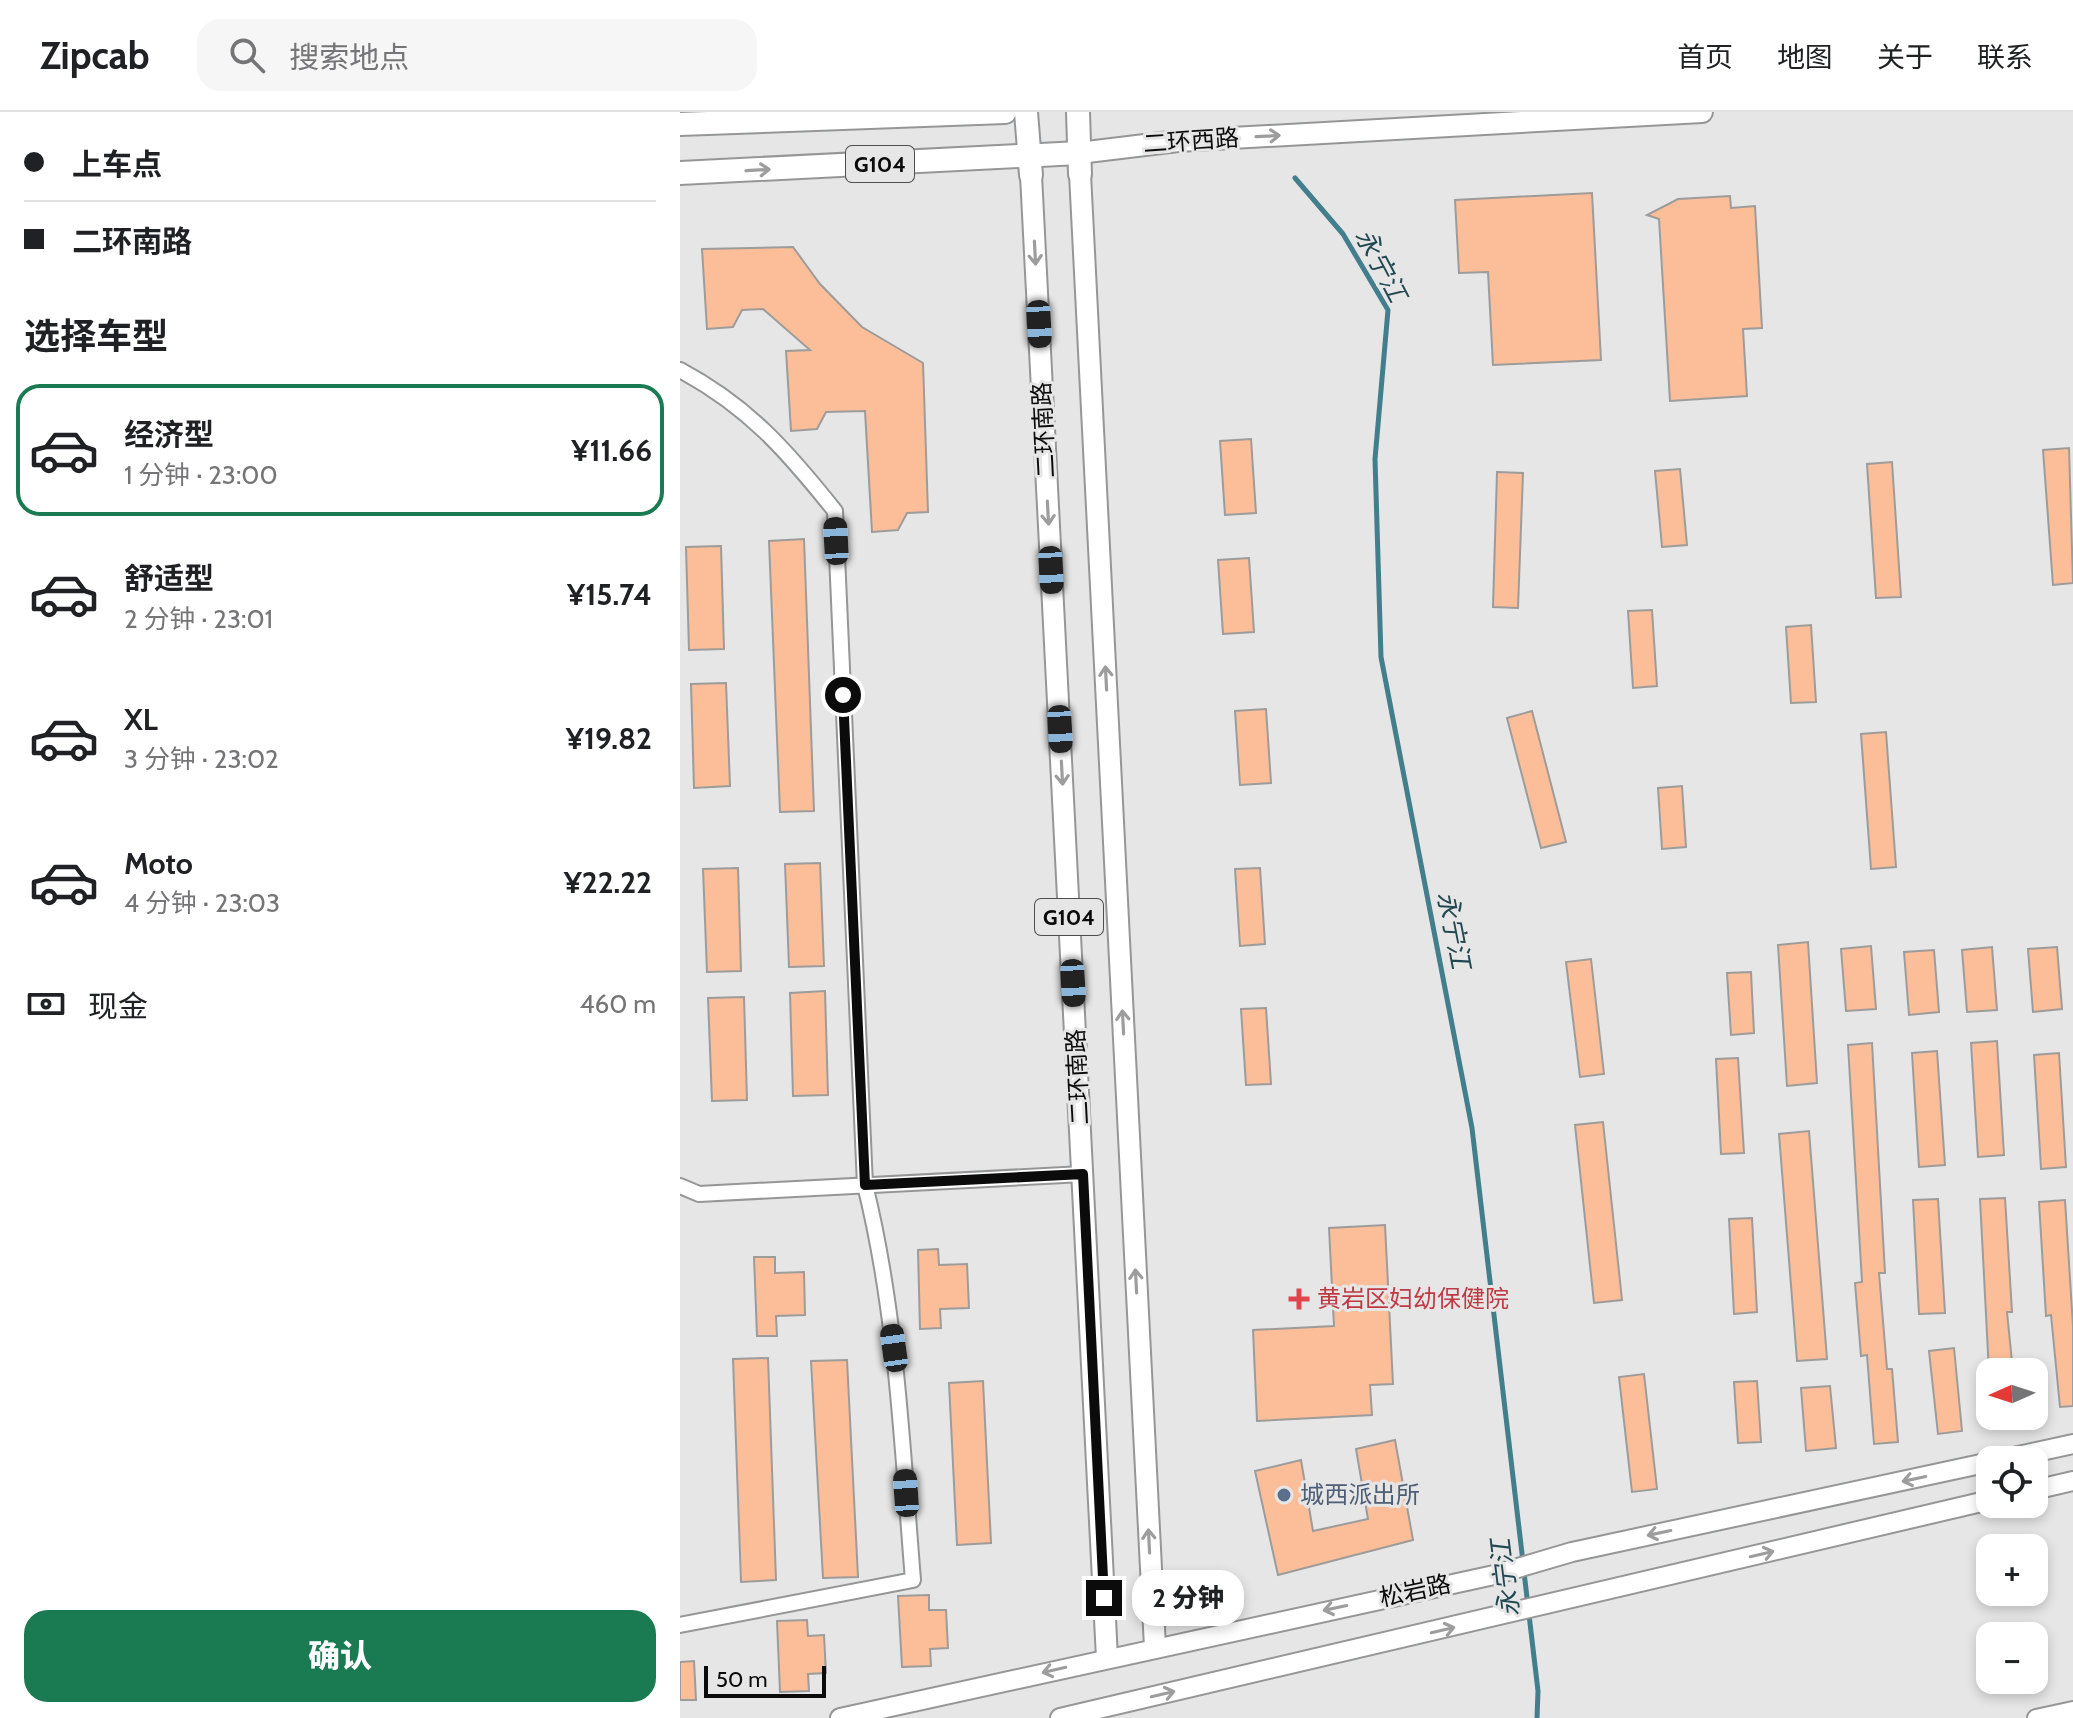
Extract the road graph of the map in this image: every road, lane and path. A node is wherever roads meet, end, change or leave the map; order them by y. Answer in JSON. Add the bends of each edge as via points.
{"nodes":[{"id":1,"x":1005,"y":112,"type":"edge"},
{"id":2,"x":1026,"y":112,"type":"edge"},
{"id":3,"x":1078,"y":112,"type":"edge"},
{"id":4,"x":1702,"y":112,"type":"edge"},
{"id":5,"x":680,"y":124,"type":"edge"},
{"id":6,"x":1080,"y":163,"type":"junction"},
{"id":7,"x":1031,"y":166,"type":"junction"},
{"id":8,"x":680,"y":173,"type":"edge"},
{"id":9,"x":680,"y":370,"type":"edge"},
{"id":10,"x":1083,"y":1174,"type":"junction"},
{"id":11,"x":865,"y":1185,"type":"junction"},
{"id":12,"x":680,"y":1186,"type":"edge"},
{"id":13,"x":2073,"y":1444,"type":"edge"},
{"id":14,"x":2048,"y":1449,"type":"edge"},
{"id":15,"x":1976,"y":1465,"type":"edge"},
{"id":16,"x":2073,"y":1481,"type":"edge"},
{"id":17,"x":2048,"y":1487,"type":"edge"},
{"id":18,"x":1976,"y":1503,"type":"edge"},
{"id":19,"x":680,"y":1625,"type":"edge"},
{"id":20,"x":1155,"y":1647,"type":"junction"},
{"id":21,"x":1107,"y":1658,"type":"junction"},
{"id":22,"x":2073,"y":1710,"type":"edge"},
{"id":23,"x":840,"y":1718,"type":"edge"},
{"id":24,"x":1060,"y":1718,"type":"edge"},
{"id":25,"x":2036,"y":1718,"type":"edge"}],
"edges":[{"from":1,"to":5,"type":"highway","number":"G104"},
{"from":2,"to":7,"type":"highway","name":"二环南路","number":"G104"},
{"from":3,"to":6,"type":"highway","name":"二环南路","number":"G104"},
{"from":6,"to":4,"type":"main road","name":"二环西路","one_way":true,"via":[[1178,141]]},
{"from":6,"to":7,"type":"highway","name":"二环西路","number":"G104"},
{"from":20,"to":6,"type":"main road","name":"二环南路","number":"G104","one_way":true},
{"from":8,"to":7,"type":"highway","name":"二环西路","number":"G104","one_way":true},
{"from":7,"to":10,"type":"main road","name":"二环南路","number":"G104","one_way":true},
{"from":9,"to":11,"type":"street","via":[[718,390],[784,447],[835,511]]},
{"from":10,"to":11,"type":"street"},
{"from":10,"to":21,"type":"main road","name":"二环南路","number":"G104"},
{"from":11,"to":12,"type":"street","via":[[699,1194]]},
{"from":11,"to":19,"type":"street","via":[[880,1245],[894,1348],[913,1580]]},
{"from":13,"to":14,"type":"main road"},
{"from":15,"to":20,"type":"main road","name":"松岩路","one_way":true},
{"from":16,"to":17,"type":"main road"},
{"from":24,"to":18,"type":"main road","name":"松岩路","one_way":true},
{"from":20,"to":21,"type":"main road","name":"松岩路"},
{"from":21,"to":23,"type":"main road","name":"松岩路","one_way":true},
{"from":22,"to":25,"type":"street"}]}
